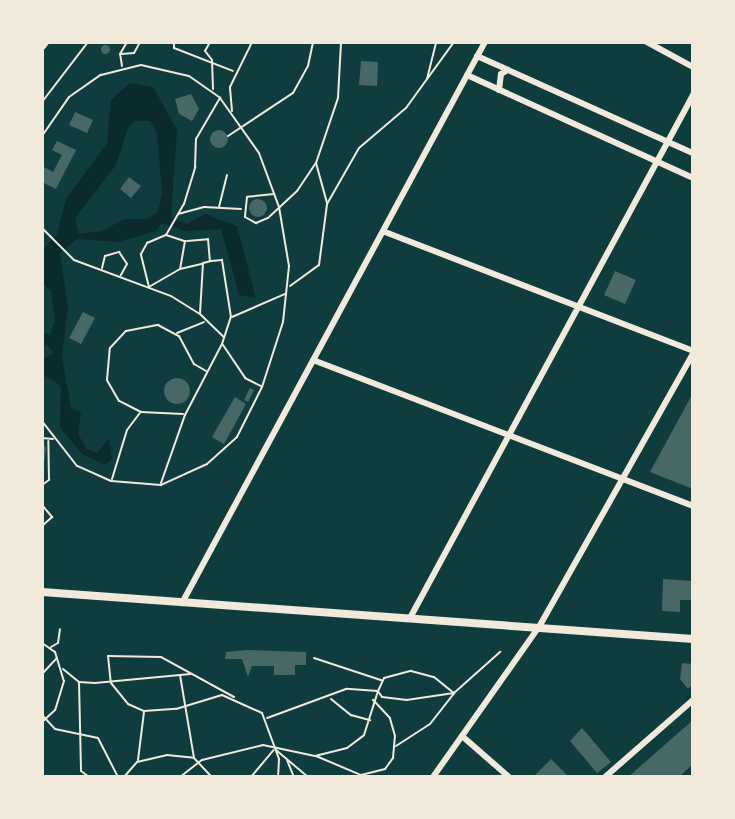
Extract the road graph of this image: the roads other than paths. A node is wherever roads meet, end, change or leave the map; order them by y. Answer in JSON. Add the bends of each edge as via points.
{"nodes":[{"id":1,"x":485,"y":42,"type":"edge"},
{"id":2,"x":647,"y":42,"type":"edge"},
{"id":3,"x":477,"y":56,"type":"junction"},
{"id":4,"x":693,"y":67,"type":"edge"},
{"id":5,"x":508,"y":70,"type":"junction"},
{"id":6,"x":467,"y":75,"type":"junction"},
{"id":7,"x":499,"y":90,"type":"junction"},
{"id":8,"x":693,"y":95,"type":"edge"},
{"id":9,"x":667,"y":142,"type":"junction"},
{"id":10,"x":693,"y":153,"type":"edge"},
{"id":11,"x":657,"y":163,"type":"junction"},
{"id":12,"x":693,"y":178,"type":"edge"},
{"id":13,"x":385,"y":232,"type":"junction"},
{"id":14,"x":578,"y":308,"type":"junction"},
{"id":15,"x":693,"y":353,"type":"edge"},
{"id":16,"x":313,"y":360,"type":"junction"},
{"id":17,"x":508,"y":435,"type":"junction"},
{"id":18,"x":626,"y":478,"type":"junction"},
{"id":19,"x":693,"y":506,"type":"edge"},
{"id":20,"x":42,"y":592,"type":"edge"},
{"id":21,"x":182,"y":603,"type":"junction"},
{"id":22,"x":410,"y":618,"type":"junction"},
{"id":23,"x":539,"y":627,"type":"junction"},
{"id":24,"x":693,"y":639,"type":"edge"},
{"id":25,"x":693,"y":700,"type":"edge"},
{"id":26,"x":462,"y":736,"type":"junction"},
{"id":27,"x":433,"y":777,"type":"edge"},
{"id":28,"x":509,"y":777,"type":"edge"},
{"id":29,"x":605,"y":777,"type":"edge"}],
"edges":[{"from":1,"to":3,"type":"street"},
{"from":2,"to":4,"type":"street"},
{"from":3,"to":5,"type":"street"},
{"from":3,"to":6,"type":"street"},
{"from":5,"to":7,"type":"street","via":[[501,74]]},
{"from":5,"to":9,"type":"street"},
{"from":6,"to":7,"type":"street"},
{"from":6,"to":13,"type":"street"},
{"from":7,"to":11,"type":"street"},
{"from":8,"to":9,"type":"street"},
{"from":9,"to":10,"type":"street"},
{"from":9,"to":11,"type":"street"},
{"from":11,"to":12,"type":"street"},
{"from":11,"to":14,"type":"street"},
{"from":13,"to":14,"type":"street"},
{"from":13,"to":16,"type":"street"},
{"from":14,"to":15,"type":"street"},
{"from":14,"to":17,"type":"street"},
{"from":15,"to":18,"type":"street"},
{"from":16,"to":17,"type":"street"},
{"from":16,"to":21,"type":"street"},
{"from":17,"to":18,"type":"street"},
{"from":17,"to":22,"type":"street"},
{"from":18,"to":19,"type":"street"},
{"from":18,"to":23,"type":"street"},
{"from":20,"to":21,"type":"main road"},
{"from":21,"to":22,"type":"main road"},
{"from":22,"to":23,"type":"main road"},
{"from":23,"to":24,"type":"main road"},
{"from":23,"to":26,"type":"street"},
{"from":25,"to":29,"type":"street"},
{"from":26,"to":27,"type":"street"},
{"from":26,"to":28,"type":"street"}]}
